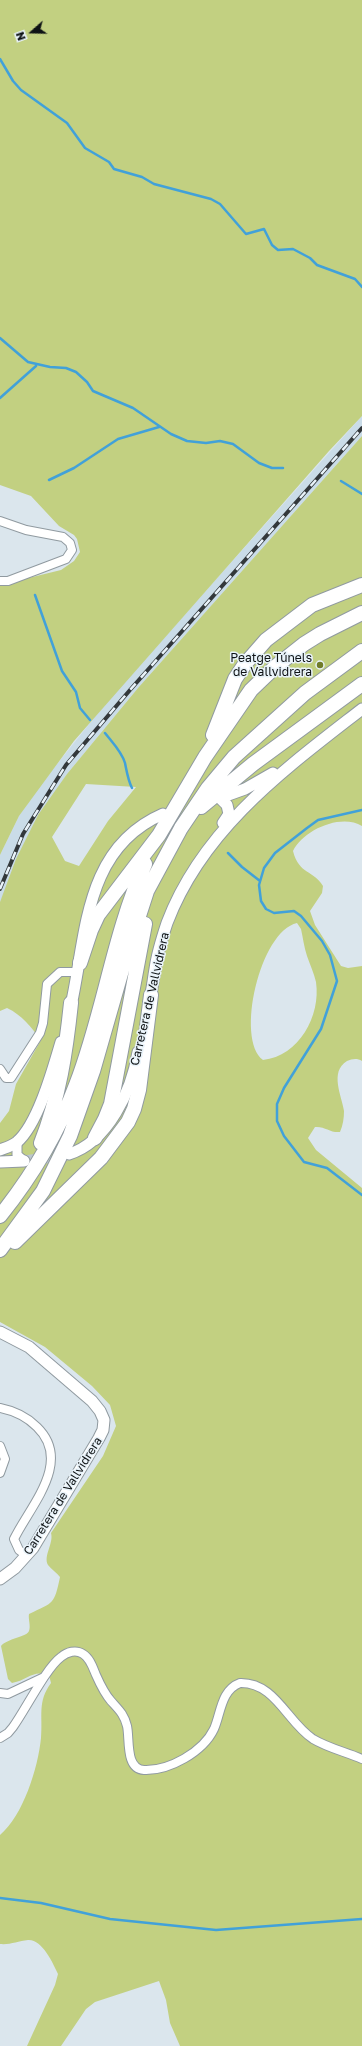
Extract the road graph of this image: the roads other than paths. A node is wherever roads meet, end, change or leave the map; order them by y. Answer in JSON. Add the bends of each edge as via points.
{"nodes":[{"id":1,"x":0,"y":521,"type":"edge"},
{"id":2,"x":0,"y":581,"type":"edge"},
{"id":3,"x":362,"y":585,"type":"edge"},
{"id":4,"x":362,"y":613,"type":"edge"},
{"id":5,"x":362,"y":651,"type":"edge"},
{"id":6,"x":362,"y":684,"type":"edge"},
{"id":7,"x":362,"y":709,"type":"edge"},
{"id":8,"x":307,"y":752,"type":"junction"},
{"id":9,"x":205,"y":757,"type":"junction"},
{"id":10,"x":162,"y":814,"type":"dead end"},
{"id":11,"x":187,"y":819,"type":"junction"},
{"id":12,"x":159,"y":835,"type":"junction"},
{"id":13,"x":174,"y":840,"type":"junction"},
{"id":14,"x":212,"y":842,"type":"junction"},
{"id":15,"x":79,"y":968,"type":"junction"},
{"id":16,"x":151,"y":995,"type":"junction"},
{"id":17,"x":71,"y":1003,"type":"junction"},
{"id":18,"x":0,"y":1069,"type":"edge"},
{"id":19,"x":95,"y":1138,"type":"junction"},
{"id":20,"x":17,"y":1142,"type":"junction"},
{"id":21,"x":0,"y":1150,"type":"edge"},
{"id":22,"x":69,"y":1154,"type":"tunnel mouth"},
{"id":23,"x":24,"y":1161,"type":"joint"},
{"id":24,"x":0,"y":1162,"type":"edge"},
{"id":25,"x":0,"y":1206,"type":"edge"},
{"id":26,"x":0,"y":1216,"type":"edge"},
{"id":27,"x":0,"y":1250,"type":"edge"},
{"id":28,"x":0,"y":1256,"type":"edge"},
{"id":29,"x":0,"y":1332,"type":"edge"},
{"id":30,"x":0,"y":1408,"type":"edge"},
{"id":31,"x":0,"y":1446,"type":"edge"},
{"id":32,"x":0,"y":1473,"type":"edge"},
{"id":33,"x":27,"y":1556,"type":"junction"},
{"id":34,"x":0,"y":1579,"type":"edge"},
{"id":35,"x":44,"y":1677,"type":"junction"},
{"id":36,"x":0,"y":1693,"type":"edge"},
{"id":37,"x":0,"y":1738,"type":"edge"},
{"id":38,"x":362,"y":1759,"type":"edge"}],
"edges":[{"from":1,"to":2,"type":"street","via":[[26,530],[63,536],[70,543],[72,550],[66,560],[8,581]]},
{"from":3,"to":9,"type":"highway","via":[[312,605],[274,633],[254,652],[235,679]]},
{"from":4,"to":9,"type":"highway","via":[[310,640],[265,676],[251,690]]},
{"from":5,"to":11,"type":"highway","via":[[305,693],[239,752],[208,788]]},
{"from":6,"to":11,"type":"highway","via":[[253,764]]},
{"from":7,"to":8,"type":"main road"},
{"from":8,"to":14,"type":"main road","name":"Carretera de Vallvidrera","via":[[236,814]]},
{"from":8,"to":14,"type":"main road","via":[[262,780],[220,798],[227,806],[229,814]]},
{"from":9,"to":12,"type":"highway"},
{"from":10,"to":15,"type":"main road","via":[[140,827],[126,840],[100,876],[87,913]]},
{"from":11,"to":13,"type":"highway"},
{"from":12,"to":15,"type":"highway","via":[[98,915]]},
{"from":12,"to":26,"type":"highway","via":[[120,928],[95,1025],[66,1109],[45,1152]]},
{"from":13,"to":19,"type":"highway","via":[[148,910],[111,1104]]},
{"from":13,"to":27,"type":"highway","via":[[148,891],[126,956],[93,1071],[70,1136],[43,1191]]},
{"from":14,"to":16,"type":"main road","name":"Carretera de Vallvidrera","via":[[187,880],[168,923],[159,950]]},
{"from":15,"to":17,"type":"main road"},
{"from":15,"to":18,"type":"street","via":[[60,972],[48,984],[40,1033],[11,1078],[6,1078]]},
{"from":16,"to":19,"type":"main road","name":"Carretera de Vallvidrera","via":[[131,1078],[110,1121]]},
{"from":16,"to":28,"type":"highway","via":[[139,1090],[128,1122],[101,1158]]},
{"from":17,"to":20,"type":"main road","via":[[42,1100],[29,1126]]},
{"from":17,"to":25,"type":"highway","via":[[64,1055],[47,1127],[39,1146]]},
{"from":19,"to":22,"type":"main road","name":"Carretera de Vallvidrera","via":[[83,1148]]},
{"from":20,"to":21,"type":"main road"},
{"from":20,"to":23,"type":"street","via":[[17,1155]]},
{"from":23,"to":24,"type":"main road"},
{"from":29,"to":33,"type":"main road","name":"Carretera de Vallvidrera","via":[[15,1338],[40,1356],[92,1401],[104,1420],[99,1438]]},
{"from":30,"to":33,"type":"street","via":[[30,1420],[43,1432],[50,1449],[51,1466],[47,1481],[14,1539],[19,1550]]},
{"from":31,"to":32,"type":"street","via":[[5,1459]]},
{"from":33,"to":34,"type":"main road","name":"Carretera de Vallvidrera"},
{"from":35,"to":36,"type":"street","via":[[12,1692]]},
{"from":35,"to":37,"type":"street","via":[[17,1721],[8,1733]]},
{"from":35,"to":38,"type":"street","via":[[68,1652],[83,1654],[92,1665],[105,1693],[123,1713],[128,1728],[132,1762],[142,1770],[161,1768],[193,1752],[214,1729],[229,1689],[240,1683],[255,1685],[273,1696],[300,1729],[314,1739]]}]}
